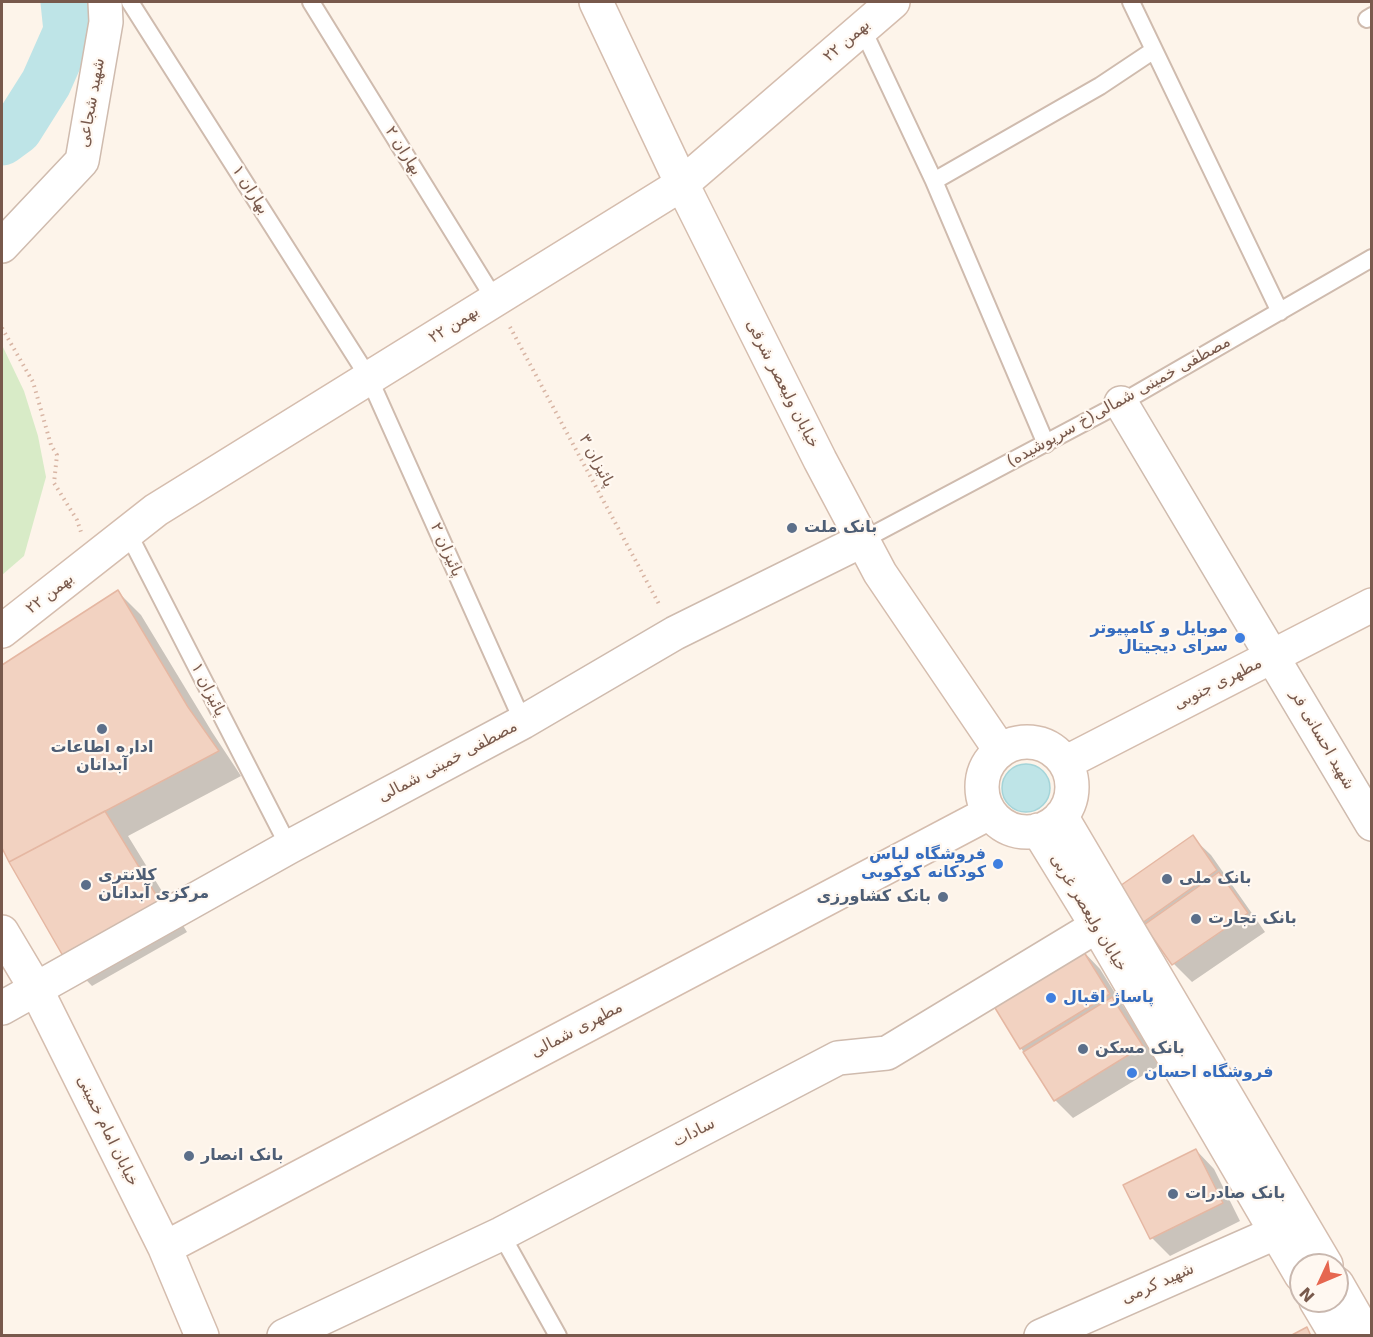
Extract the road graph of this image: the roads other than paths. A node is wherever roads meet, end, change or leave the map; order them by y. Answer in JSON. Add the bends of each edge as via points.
{"nodes":[{"id":1,"x":105,"y":2,"type":"edge"},
{"id":2,"x":130,"y":2,"type":"edge"},
{"id":3,"x":311,"y":2,"type":"edge"},
{"id":4,"x":596,"y":2,"type":"edge"},
{"id":5,"x":892,"y":2,"type":"edge"},
{"id":6,"x":1131,"y":2,"type":"edge"},
{"id":7,"x":862,"y":28,"type":"junction"},
{"id":8,"x":1154,"y":50,"type":"junction"},
{"id":9,"x":934,"y":181,"type":"junction"},
{"id":10,"x":682,"y":184,"type":"junction"},
{"id":11,"x":2,"y":246,"type":"edge"},
{"id":12,"x":1371,"y":258,"type":"edge"},
{"id":13,"x":495,"y":300,"type":"junction"},
{"id":14,"x":1280,"y":312,"type":"junction"},
{"id":15,"x":369,"y":378,"type":"junction"},
{"id":16,"x":1121,"y":403,"type":"junction"},
{"id":17,"x":1046,"y":444,"type":"junction"},
{"id":18,"x":128,"y":533,"type":"junction"},
{"id":19,"x":863,"y":540,"type":"junction"},
{"id":20,"x":1371,"y":605,"type":"edge"},
{"id":21,"x":2,"y":631,"type":"edge"},
{"id":22,"x":1273,"y":655,"type":"junction"},
{"id":23,"x":523,"y":722,"type":"junction"},
{"id":24,"x":1000,"y":750,"type":"junction"},
{"id":25,"x":1065,"y":763,"type":"junction"},
{"id":26,"x":989,"y":813,"type":"junction"},
{"id":27,"x":1050,"y":823,"type":"junction"},
{"id":28,"x":1371,"y":824,"type":"edge"},
{"id":29,"x":289,"y":847,"type":"junction"},
{"id":30,"x":1097,"y":926,"type":"junction"},
{"id":31,"x":2,"y":932,"type":"edge"},
{"id":32,"x":36,"y":989,"type":"junction"},
{"id":33,"x":2,"y":1008,"type":"edge"},
{"id":34,"x":1275,"y":1233,"type":"junction"},
{"id":35,"x":501,"y":1234,"type":"junction"},
{"id":36,"x":165,"y":1248,"type":"junction"},
{"id":37,"x":1319,"y":1253,"type":"edge"},
{"id":38,"x":1289,"y":1256,"type":"edge"},
{"id":39,"x":1349,"y":1304,"type":"edge"},
{"id":40,"x":1323,"y":1313,"type":"edge"},
{"id":41,"x":202,"y":1335,"type":"edge"},
{"id":42,"x":284,"y":1335,"type":"edge"},
{"id":43,"x":558,"y":1335,"type":"edge"},
{"id":44,"x":1041,"y":1335,"type":"edge"},
{"id":45,"x":1337,"y":1335,"type":"edge"},
{"id":46,"x":1367,"y":1335,"type":"edge"}],
"edges":[{"from":1,"to":11,"type":"main road","name":"شهید شجاعی","via":[[106,22],[82,161]]},
{"from":2,"to":15,"type":"lane","name":"بهاران ۱"},
{"from":3,"to":13,"type":"lane","name":"بهاران ۲"},
{"from":4,"to":10,"type":"main road","name":"خیابان ولیعصر شرقی"},
{"from":5,"to":7,"type":"main road","name":"۲۲ بهمن"},
{"from":6,"to":8,"type":"lane"},
{"from":7,"to":9,"type":"lane"},
{"from":7,"to":10,"type":"main road","name":"۲۲ بهمن"},
{"from":8,"to":9,"type":"lane","via":[[1100,86]]},
{"from":8,"to":14,"type":"lane"},
{"from":9,"to":17,"type":"lane"},
{"from":10,"to":13,"type":"main road","name":"۲۲ بهمن"},
{"from":10,"to":19,"type":"main road","name":"خیابان ولیعصر شرقی"},
{"from":12,"to":14,"type":"lane","name":"مصطفی خمینی شمالی(خ سرپوشیده)"},
{"from":13,"to":15,"type":"main road","name":"۲۲ بهمن"},
{"from":14,"to":16,"type":"lane","name":"مصطفی خمینی شمالی(خ سرپوشیده)"},
{"from":15,"to":18,"type":"main road","name":"۲۲ بهمن","via":[[156,510]]},
{"from":15,"to":23,"type":"lane","name":"پائیزان ۲"},
{"from":16,"to":17,"type":"lane","name":"مصطفی خمینی شمالی(خ سرپوشیده)"},
{"from":16,"to":22,"type":"main road","name":"شهید احسانی فر"},
{"from":17,"to":19,"type":"lane","name":"مصطفی خمینی شمالی(خ سرپوشیده)"},
{"from":18,"to":21,"type":"main road","name":"۲۲ بهمن"},
{"from":18,"to":29,"type":"lane","name":"پائیزان ۱"},
{"from":19,"to":23,"type":"main road","name":"مصطفی خمینی شمالی","via":[[675,633]]},
{"from":19,"to":24,"type":"main road","name":"خیابان ولیعصر شرقی","via":[[880,573]]},
{"from":20,"to":22,"type":"main road","name":"مطهری جنوبی"},
{"from":22,"to":25,"type":"main road","name":"مطهری جنوبی"},
{"from":22,"to":28,"type":"main road","name":"شهید احسانی فر"},
{"from":23,"to":29,"type":"main road","name":"مصطفی خمینی شمالی"},
{"from":24,"to":25,"type":"main road","via":[[1028,741],[1056,752]]},
{"from":24,"to":26,"type":"main road","via":[[983,772],[981,786]]},
{"from":25,"to":27,"type":"main road","via":[[1072,790],[1069,804]]},
{"from":26,"to":27,"type":"main road","via":[[999,823],[1024,832]]},
{"from":26,"to":36,"type":"main road","name":"مطهری شمالی"},
{"from":27,"to":30,"type":"main road","name":"خیابان ولیعصر غربی"},
{"from":27,"to":37,"type":"main road"},
{"from":29,"to":32,"type":"main road","name":"مصطفی خمینی شمالی"},
{"from":30,"to":34,"type":"main road","name":"خیابان ولیعصر غربی"},
{"from":30,"to":35,"type":"main road","name":"سادات","via":[[887,1053],[838,1058]]},
{"from":31,"to":32,"type":"main road","name":"خیابان امام خمینی"},
{"from":32,"to":33,"type":"main road","name":"مصطفی خمینی شمالی"},
{"from":32,"to":36,"type":"main road","name":"خیابان امام خمینی"},
{"from":34,"to":38,"type":"main road","name":"خیابان ولیعصر غربی"},
{"from":34,"to":44,"type":"main road","name":"شهید کرمی"},
{"from":35,"to":42,"type":"main road","name":"سادات"},
{"from":35,"to":43,"type":"lane"},
{"from":36,"to":41,"type":"main road","name":"خیابان امام خمینی"},
{"from":39,"to":46,"type":"main road"},
{"from":40,"to":45,"type":"main road"}]}
